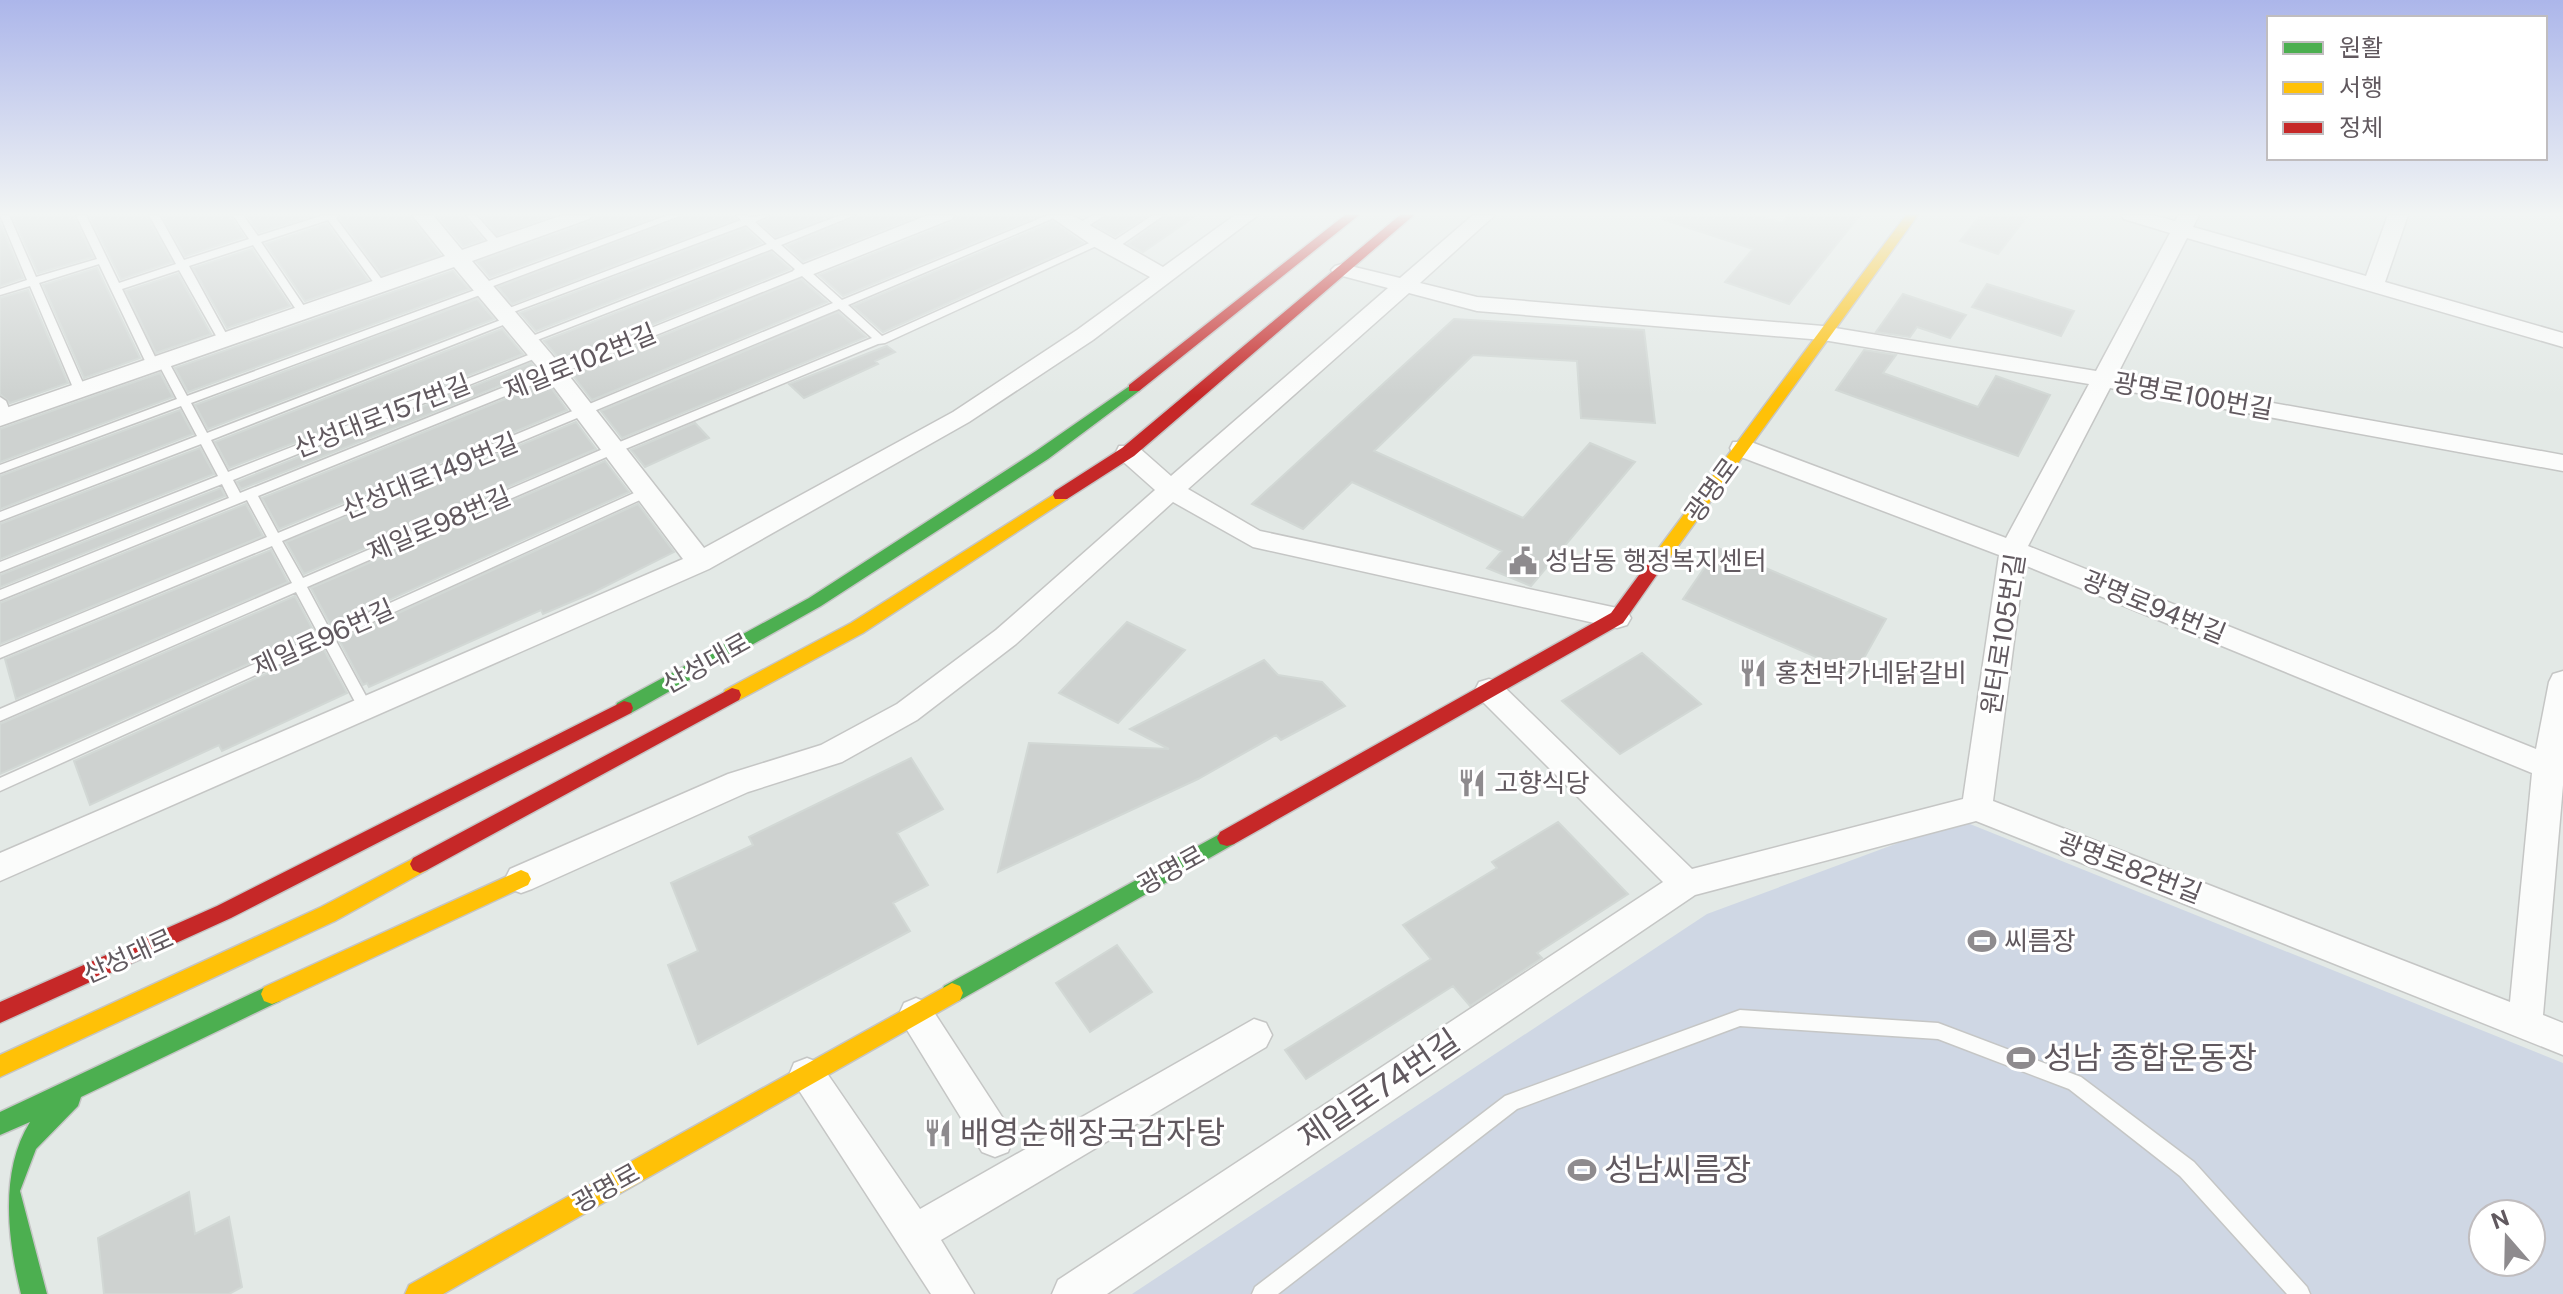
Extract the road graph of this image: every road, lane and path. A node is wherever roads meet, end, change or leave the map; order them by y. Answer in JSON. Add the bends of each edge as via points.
{"nodes":[{"id":1,"x":30,"y":275,"type":"edge"},
{"id":2,"x":54,"y":275,"type":"edge"},
{"id":3,"x":110,"y":275,"type":"edge"},
{"id":4,"x":153,"y":275,"type":"edge"},
{"id":5,"x":189,"y":275,"type":"edge"},
{"id":6,"x":278,"y":275,"type":"edge"},
{"id":7,"x":374,"y":275,"type":"edge"},
{"id":8,"x":408,"y":275,"type":"edge"},
{"id":9,"x":472,"y":275,"type":"edge"},
{"id":10,"x":517,"y":275,"type":"edge"},
{"id":11,"x":605,"y":275,"type":"edge"},
{"id":12,"x":709,"y":275,"type":"edge"},
{"id":13,"x":790,"y":275,"type":"edge"},
{"id":14,"x":809,"y":275,"type":"edge"},
{"id":15,"x":913,"y":275,"type":"edge"},
{"id":16,"x":1032,"y":275,"type":"edge"},
{"id":17,"x":1163,"y":275,"type":"edge"},
{"id":18,"x":1278,"y":275,"type":"edge"},
{"id":19,"x":1336,"y":275,"type":"edge"},
{"id":20,"x":1363,"y":275,"type":"edge"},
{"id":21,"x":1420,"y":275,"type":"edge"},
{"id":22,"x":1866,"y":275,"type":"edge"},
{"id":23,"x":2157,"y":275,"type":"edge"},
{"id":24,"x":2344,"y":275,"type":"edge"},
{"id":25,"x":2376,"y":275,"type":"edge"},
{"id":26,"x":1166,"y":277,"type":"joint"},
{"id":27,"x":33,"y":282,"type":"junction"},
{"id":28,"x":381,"y":285,"type":"junction"},
{"id":29,"x":2373,"y":285,"type":"junction"},
{"id":30,"x":1407,"y":287,"type":"junction"},
{"id":31,"x":116,"y":288,"type":"junction"},
{"id":32,"x":483,"y":288,"type":"junction"},
{"id":33,"x":0,"y":292,"type":"edge"},
{"id":34,"x":842,"y":305,"type":"junction"},
{"id":35,"x":303,"y":312,"type":"junction"},
{"id":36,"x":507,"y":316,"type":"junction"},
{"id":37,"x":1823,"y":333,"type":"junction"},
{"id":38,"x":223,"y":339,"type":"junction"},
{"id":39,"x":880,"y":339,"type":"junction"},
{"id":40,"x":2563,"y":340,"type":"edge"},
{"id":41,"x":541,"y":356,"type":"junction"},
{"id":42,"x":158,"y":363,"type":"junction"},
{"id":43,"x":2101,"y":379,"type":"junction"},
{"id":44,"x":80,"y":390,"type":"junction"},
{"id":45,"x":184,"y":401,"type":"junction"},
{"id":46,"x":2,"y":412,"type":"edge"},
{"id":47,"x":585,"y":412,"type":"junction"},
{"id":48,"x":203,"y":437,"type":"junction"},
{"id":49,"x":1742,"y":448,"type":"junction"},
{"id":50,"x":614,"y":449,"type":"junction"},
{"id":51,"x":1128,"y":452,"type":"junction"},
{"id":52,"x":2563,"y":463,"type":"edge"},
{"id":53,"x":0,"y":469,"type":"edge"},
{"id":54,"x":225,"y":478,"type":"junction"},
{"id":55,"x":1171,"y":490,"type":"junction"},
{"id":56,"x":647,"y":492,"type":"junction"},
{"id":57,"x":244,"y":498,"type":"junction"},
{"id":58,"x":0,"y":517,"type":"edge"},
{"id":59,"x":274,"y":539,"type":"junction"},
{"id":60,"x":2013,"y":550,"type":"junction"},
{"id":61,"x":700,"y":562,"type":"junction"},
{"id":62,"x":0,"y":567,"type":"edge"},
{"id":63,"x":298,"y":585,"type":"junction"},
{"id":64,"x":0,"y":595,"type":"edge"},
{"id":65,"x":1617,"y":618,"type":"junction"},
{"id":66,"x":327,"y":636,"type":"junction"},
{"id":67,"x":0,"y":653,"type":"edge"},
{"id":68,"x":2563,"y":682,"type":"edge"},
{"id":69,"x":1489,"y":690,"type":"junction"},
{"id":70,"x":366,"y":709,"type":"junction"},
{"id":71,"x":0,"y":715,"type":"edge"},
{"id":72,"x":2556,"y":770,"type":"edge"},
{"id":73,"x":0,"y":785,"type":"edge"},
{"id":74,"x":1977,"y":808,"type":"junction"},
{"id":75,"x":0,"y":867,"type":"edge"},
{"id":76,"x":521,"y":879,"type":"joint"},
{"id":77,"x":1686,"y":884,"type":"junction"},
{"id":78,"x":0,"y":1013,"type":"edge"},
{"id":79,"x":916,"y":1014,"type":"junction"},
{"id":80,"x":2525,"y":1022,"type":"junction"},
{"id":81,"x":1254,"y":1035,"type":"dead end"},
{"id":82,"x":2563,"y":1039,"type":"edge"},
{"id":83,"x":0,"y":1066,"type":"edge"},
{"id":84,"x":807,"y":1075,"type":"junction"},
{"id":85,"x":86,"y":1082,"type":"junction"},
{"id":86,"x":0,"y":1124,"type":"edge"},
{"id":87,"x":995,"y":1139,"type":"dead end"},
{"id":88,"x":914,"y":1234,"type":"junction"},
{"id":89,"x":34,"y":1294,"type":"edge"},
{"id":90,"x":418,"y":1294,"type":"edge"},
{"id":91,"x":954,"y":1294,"type":"edge"},
{"id":92,"x":1072,"y":1294,"type":"edge"},
{"id":93,"x":1262,"y":1294,"type":"edge"},
{"id":94,"x":2300,"y":1294,"type":"edge"}],
"edges":[{"from":1,"to":27,"type":"lane"},
{"from":2,"to":27,"type":"lane"},
{"from":3,"to":31,"type":"lane"},
{"from":4,"to":31,"type":"lane"},
{"from":5,"to":38,"type":"lane"},
{"from":6,"to":35,"type":"lane"},
{"from":7,"to":28,"type":"lane"},
{"from":8,"to":28,"type":"street"},
{"from":9,"to":32,"type":"street"},
{"from":10,"to":32,"type":"lane"},
{"from":11,"to":36,"type":"lane","name":"산성대로157번길"},
{"from":12,"to":41,"type":"lane","name":"산성대로157번길"},
{"from":13,"to":41,"type":"lane","name":"제일로102번길"},
{"from":14,"to":34,"type":"lane"},
{"from":15,"to":34,"type":"lane"},
{"from":16,"to":39,"type":"lane","name":"제일로98번길"},
{"from":17,"to":26,"type":"street"},
{"from":18,"to":78,"type":"main road","name":"산성대로","via":[[1042,455],[815,602],[453,797],[224,912]]},
{"from":19,"to":51,"type":"main road","name":"산성대로"},
{"from":20,"to":30,"type":"street"},
{"from":21,"to":30,"type":"street"},
{"from":22,"to":37,"type":"main road","name":"광명로"},
{"from":23,"to":43,"type":"street","name":"원터로105번길"},
{"from":24,"to":29,"type":"street"},
{"from":25,"to":29,"type":"street"},
{"from":26,"to":61,"type":"street","via":[[961,417]]},
{"from":27,"to":33,"type":"lane"},
{"from":27,"to":44,"type":"lane"},
{"from":28,"to":35,"type":"street"},
{"from":29,"to":40,"type":"street"},
{"from":30,"to":37,"type":"street","via":[[1477,304]]},
{"from":30,"to":55,"type":"street"},
{"from":31,"to":42,"type":"lane"},
{"from":32,"to":36,"type":"street"},
{"from":32,"to":45,"type":"lane"},
{"from":34,"to":39,"type":"lane"},
{"from":34,"to":47,"type":"lane"},
{"from":35,"to":38,"type":"street"},
{"from":36,"to":41,"type":"street"},
{"from":36,"to":48,"type":"lane","name":"산성대로157번길"},
{"from":37,"to":43,"type":"street","name":"광명로100번길"},
{"from":37,"to":49,"type":"main road","name":"광명로"},
{"from":38,"to":42,"type":"street"},
{"from":39,"to":50,"type":"lane","name":"제일로98번길"},
{"from":41,"to":47,"type":"street"},
{"from":41,"to":54,"type":"lane","name":"산성대로157번길"},
{"from":41,"to":57,"type":"lane","name":"제일로102번길"},
{"from":42,"to":44,"type":"street"},
{"from":42,"to":45,"type":"lane"},
{"from":43,"to":52,"type":"street","name":"광명로100번길"},
{"from":43,"to":60,"type":"street","name":"원터로105번길"},
{"from":44,"to":46,"type":"street"},
{"from":45,"to":48,"type":"lane"},
{"from":45,"to":53,"type":"lane"},
{"from":47,"to":50,"type":"street"},
{"from":47,"to":59,"type":"lane","name":"산성대로149번길"},
{"from":48,"to":54,"type":"lane"},
{"from":48,"to":58,"type":"lane"},
{"from":49,"to":60,"type":"street","name":"광명로94번길"},
{"from":49,"to":65,"type":"main road","name":"광명로"},
{"from":50,"to":56,"type":"street"},
{"from":50,"to":63,"type":"lane","name":"제일로98번길"},
{"from":51,"to":55,"type":"street"},
{"from":51,"to":83,"type":"main road","name":"산성대로","via":[[857,628],[328,914]]},
{"from":54,"to":57,"type":"lane"},
{"from":54,"to":62,"type":"lane"},
{"from":55,"to":65,"type":"street","via":[[1253,538]]},
{"from":55,"to":76,"type":"street","via":[[1006,637],[907,712],[831,754],[739,783]]},
{"from":56,"to":61,"type":"street"},
{"from":56,"to":66,"type":"lane","name":"제일로96번길"},
{"from":57,"to":59,"type":"lane"},
{"from":57,"to":64,"type":"lane","name":"제일로102번길"},
{"from":59,"to":63,"type":"lane"},
{"from":59,"to":67,"type":"lane","name":"산성대로149번길"},
{"from":60,"to":72,"type":"street","name":"광명로94번길"},
{"from":60,"to":74,"type":"street","name":"원터로105번길"},
{"from":61,"to":70,"type":"street"},
{"from":63,"to":66,"type":"lane"},
{"from":63,"to":71,"type":"lane","name":"제일로98번길"},
{"from":65,"to":69,"type":"main road","name":"광명로"},
{"from":66,"to":70,"type":"lane"},
{"from":66,"to":73,"type":"lane","name":"제일로96번길"},
{"from":68,"to":72,"type":"street"},
{"from":69,"to":77,"type":"street"},
{"from":69,"to":79,"type":"main road","name":"광명로"},
{"from":70,"to":75,"type":"street"},
{"from":72,"to":80,"type":"street"},
{"from":74,"to":77,"type":"street"},
{"from":74,"to":80,"type":"street","name":"광명로82번길"},
{"from":76,"to":85,"type":"main road"},
{"from":77,"to":92,"type":"street","name":"제일로74번길"},
{"from":79,"to":84,"type":"main road","name":"광명로"},
{"from":79,"to":87,"type":"street"},
{"from":80,"to":82,"type":"street","name":"광명로82번길"},
{"from":81,"to":88,"type":"street"},
{"from":84,"to":88,"type":"street"},
{"from":84,"to":90,"type":"main road","name":"광명로"},
{"from":85,"to":86,"type":"main road"},
{"from":85,"to":89,"type":"main road","via":[[27,1141],[8,1191]]},
{"from":88,"to":91,"type":"street"},
{"from":93,"to":94,"type":"lane","via":[[1511,1102],[1740,1018],[1938,1031],[2075,1083],[2187,1169]]}]}
